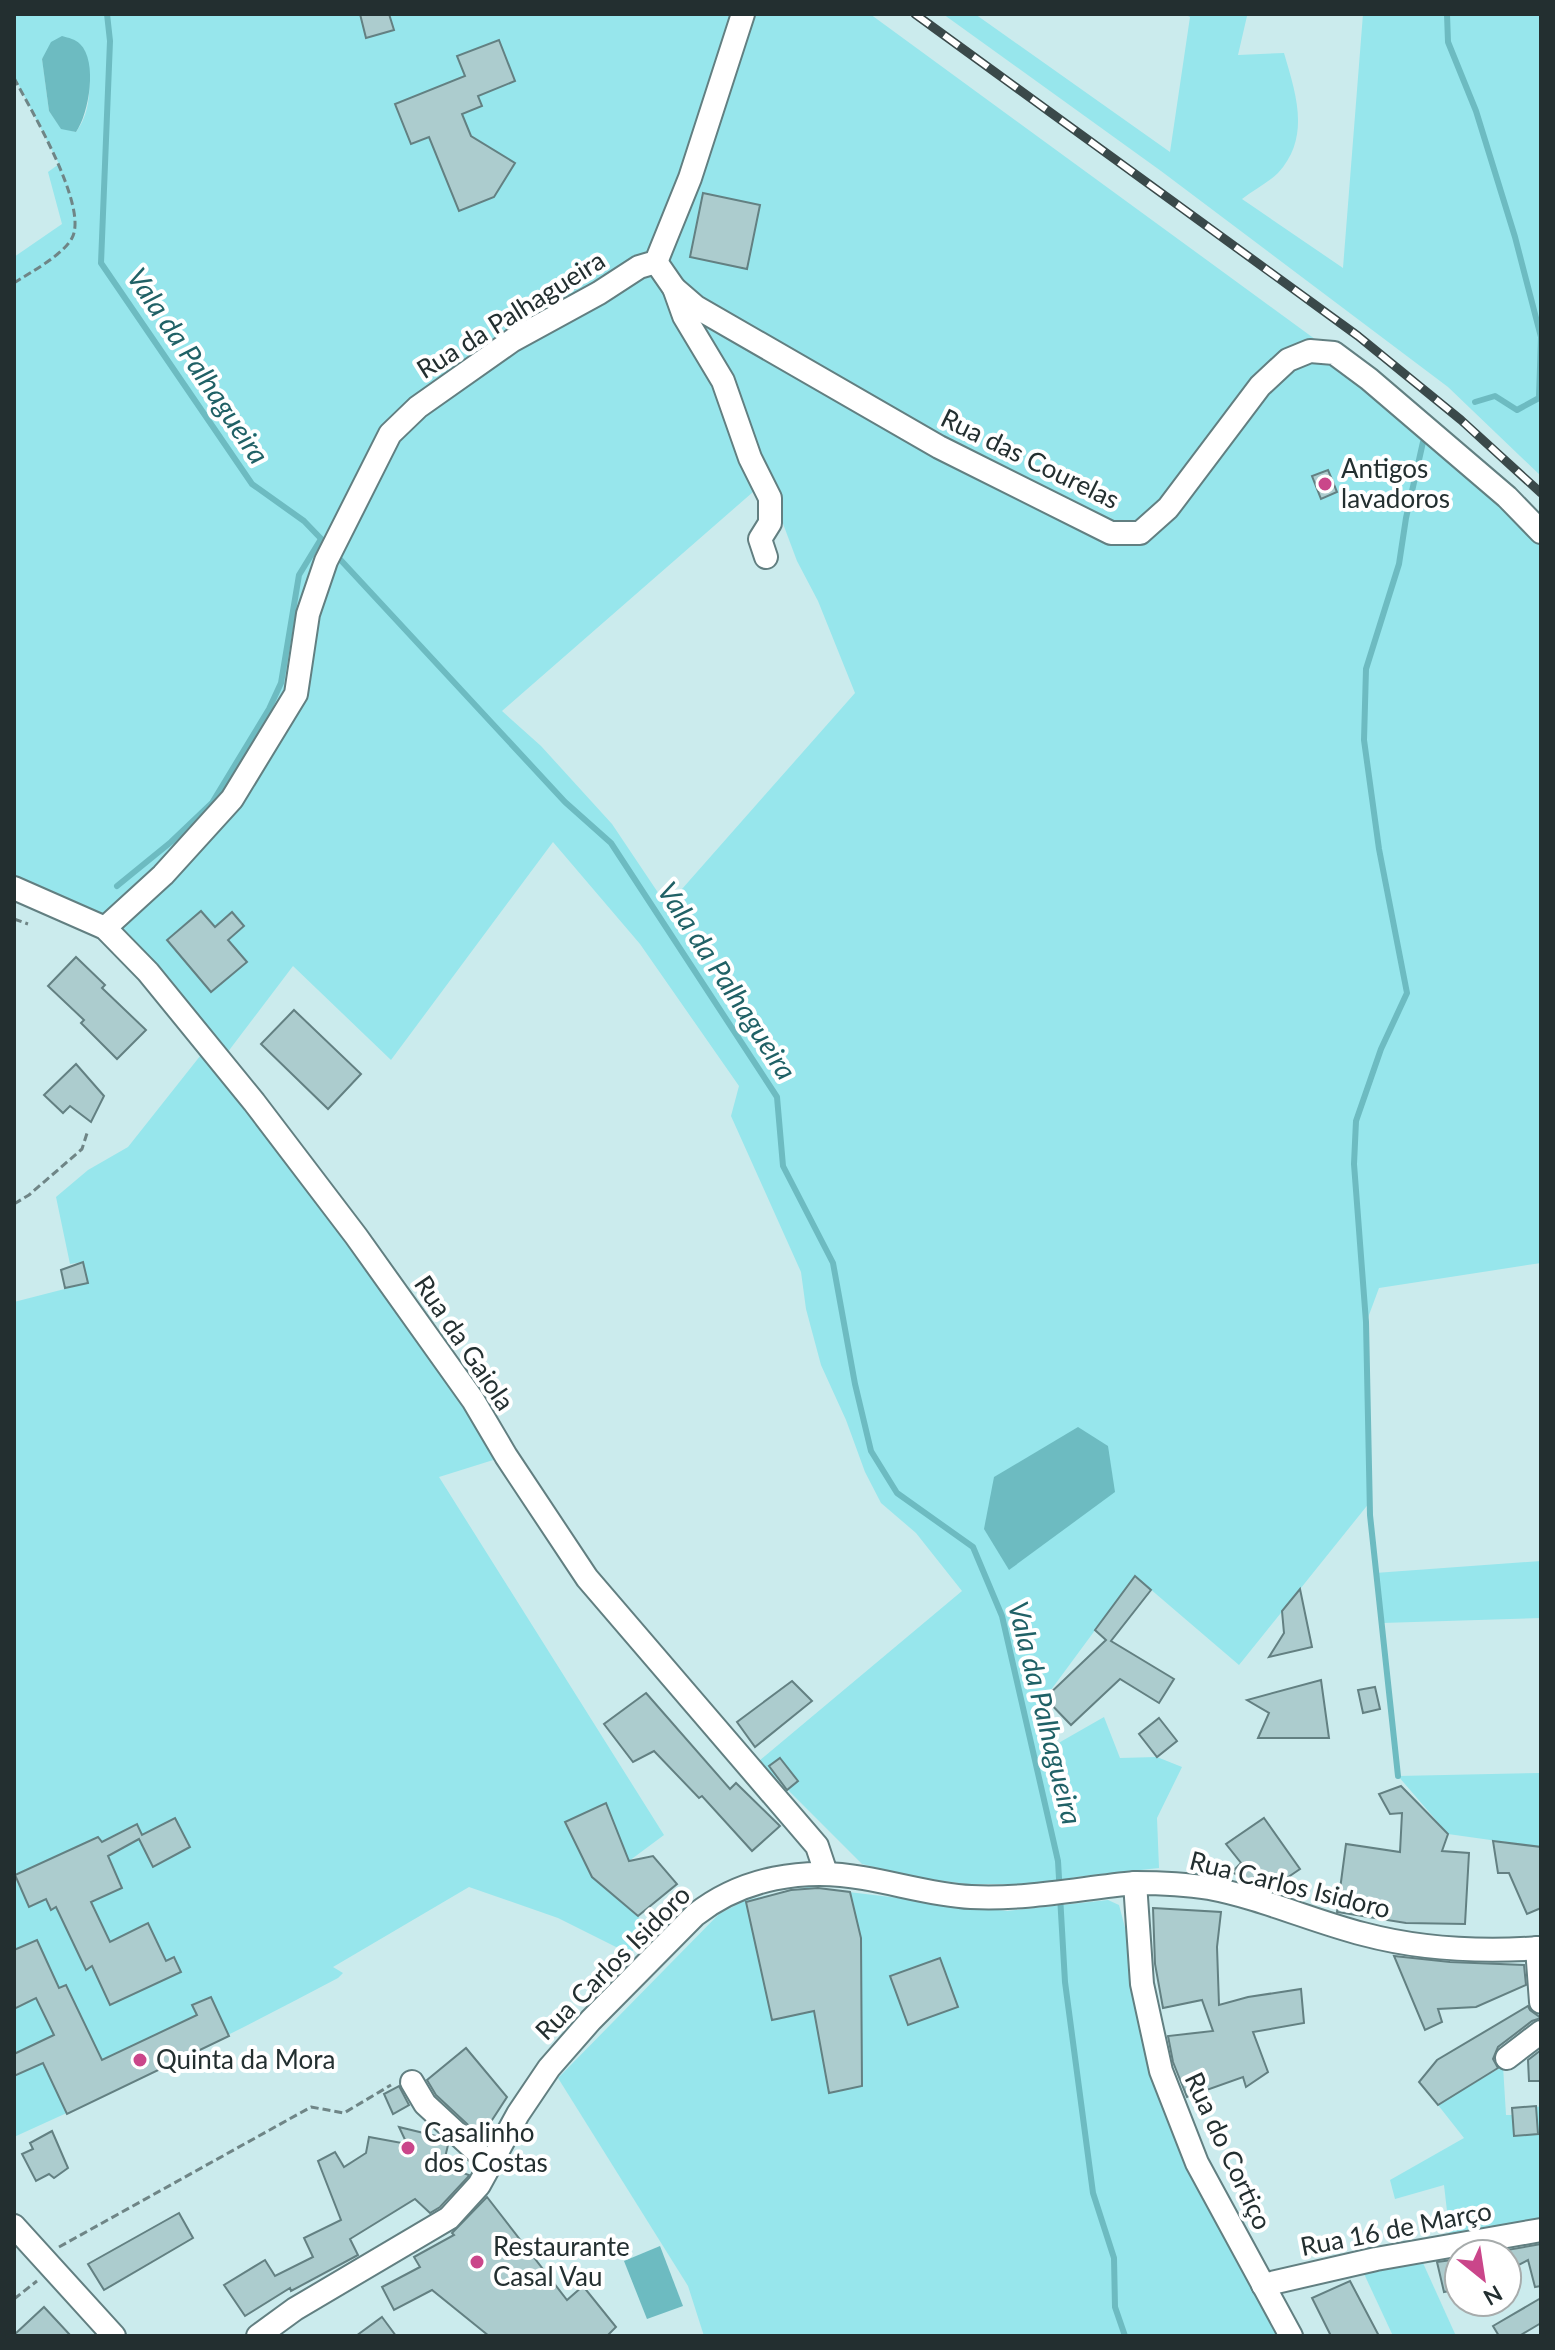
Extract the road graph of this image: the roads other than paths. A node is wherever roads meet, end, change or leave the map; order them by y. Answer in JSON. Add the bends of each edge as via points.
{"nodes":[{"id":1,"x":743,"y":14,"type":"edge"},
{"id":2,"x":656,"y":262,"type":"junction"},
{"id":3,"x":674,"y":288,"type":"junction"},
{"id":4,"x":1541,"y":532,"type":"edge"},
{"id":5,"x":766,"y":557,"type":"dead end"},
{"id":6,"x":14,"y":888,"type":"edge"},
{"id":7,"x":105,"y":928,"type":"junction"},
{"id":8,"x":826,"y":1873,"type":"junction"},
{"id":9,"x":1135,"y":1883,"type":"junction"},
{"id":10,"x":1539,"y":1948,"type":"edge"},
{"id":11,"x":1541,"y":2002,"type":"edge"},
{"id":12,"x":1541,"y":2032,"type":"edge"},
{"id":13,"x":1507,"y":2058,"type":"dead end"},
{"id":14,"x":412,"y":2082,"type":"road end"},
{"id":15,"x":490,"y":2164,"type":"junction"},
{"id":16,"x":14,"y":2226,"type":"edge"},
{"id":17,"x":1541,"y":2230,"type":"edge"},
{"id":18,"x":1263,"y":2285,"type":"junction"},
{"id":19,"x":114,"y":2336,"type":"edge"},
{"id":20,"x":258,"y":2336,"type":"edge"},
{"id":21,"x":1291,"y":2336,"type":"edge"}],
"edges":[{"from":1,"to":2,"type":"street","via":[[690,178]]},
{"from":2,"to":3,"type":"street"},
{"from":2,"to":7,"type":"street","name":"Rua da Palhagueira","via":[[513,340],[418,407],[390,434],[330,554],[308,614],[296,694],[232,799],[163,875]]},
{"from":3,"to":4,"type":"street","name":"Rua das Courelas","via":[[696,307],[939,447],[1111,533],[1140,533],[1168,508],[1260,386],[1288,360],[1310,351],[1334,353],[1369,379]]},
{"from":3,"to":5,"type":"street","via":[[684,316],[723,381],[770,498],[770,523],[760,539]]},
{"from":6,"to":7,"type":"street","name":"Rua da Gaiola"},
{"from":7,"to":8,"type":"street","name":"Rua da Gaiola","via":[[148,972],[254,1102],[473,1400],[587,1578],[817,1846]]},
{"from":8,"to":9,"type":"street","name":"Rua Carlos Isidoro","via":[[968,1897],[1019,1897]]},
{"from":8,"to":15,"type":"street","name":"Rua Carlos Isidoro","via":[[744,1887],[695,1915],[568,2045]]},
{"from":9,"to":10,"type":"street","name":"Rua Carlos Isidoro","via":[[1210,1889],[1390,1940]]},
{"from":9,"to":18,"type":"street","name":"Rua do Cortiço","via":[[1142,1984],[1161,2071],[1197,2163]]},
{"from":10,"to":11,"type":"street"},
{"from":12,"to":13,"type":"street"},
{"from":14,"to":15,"type":"street","via":[[425,2104]]},
{"from":15,"to":20,"type":"street","name":"Rua Carlos Isidoro","via":[[449,2218]]},
{"from":16,"to":19,"type":"street"},
{"from":17,"to":18,"type":"street","name":"Rua 16 de Março"},
{"from":18,"to":21,"type":"street","name":"Rua do Cortiço"}]}
